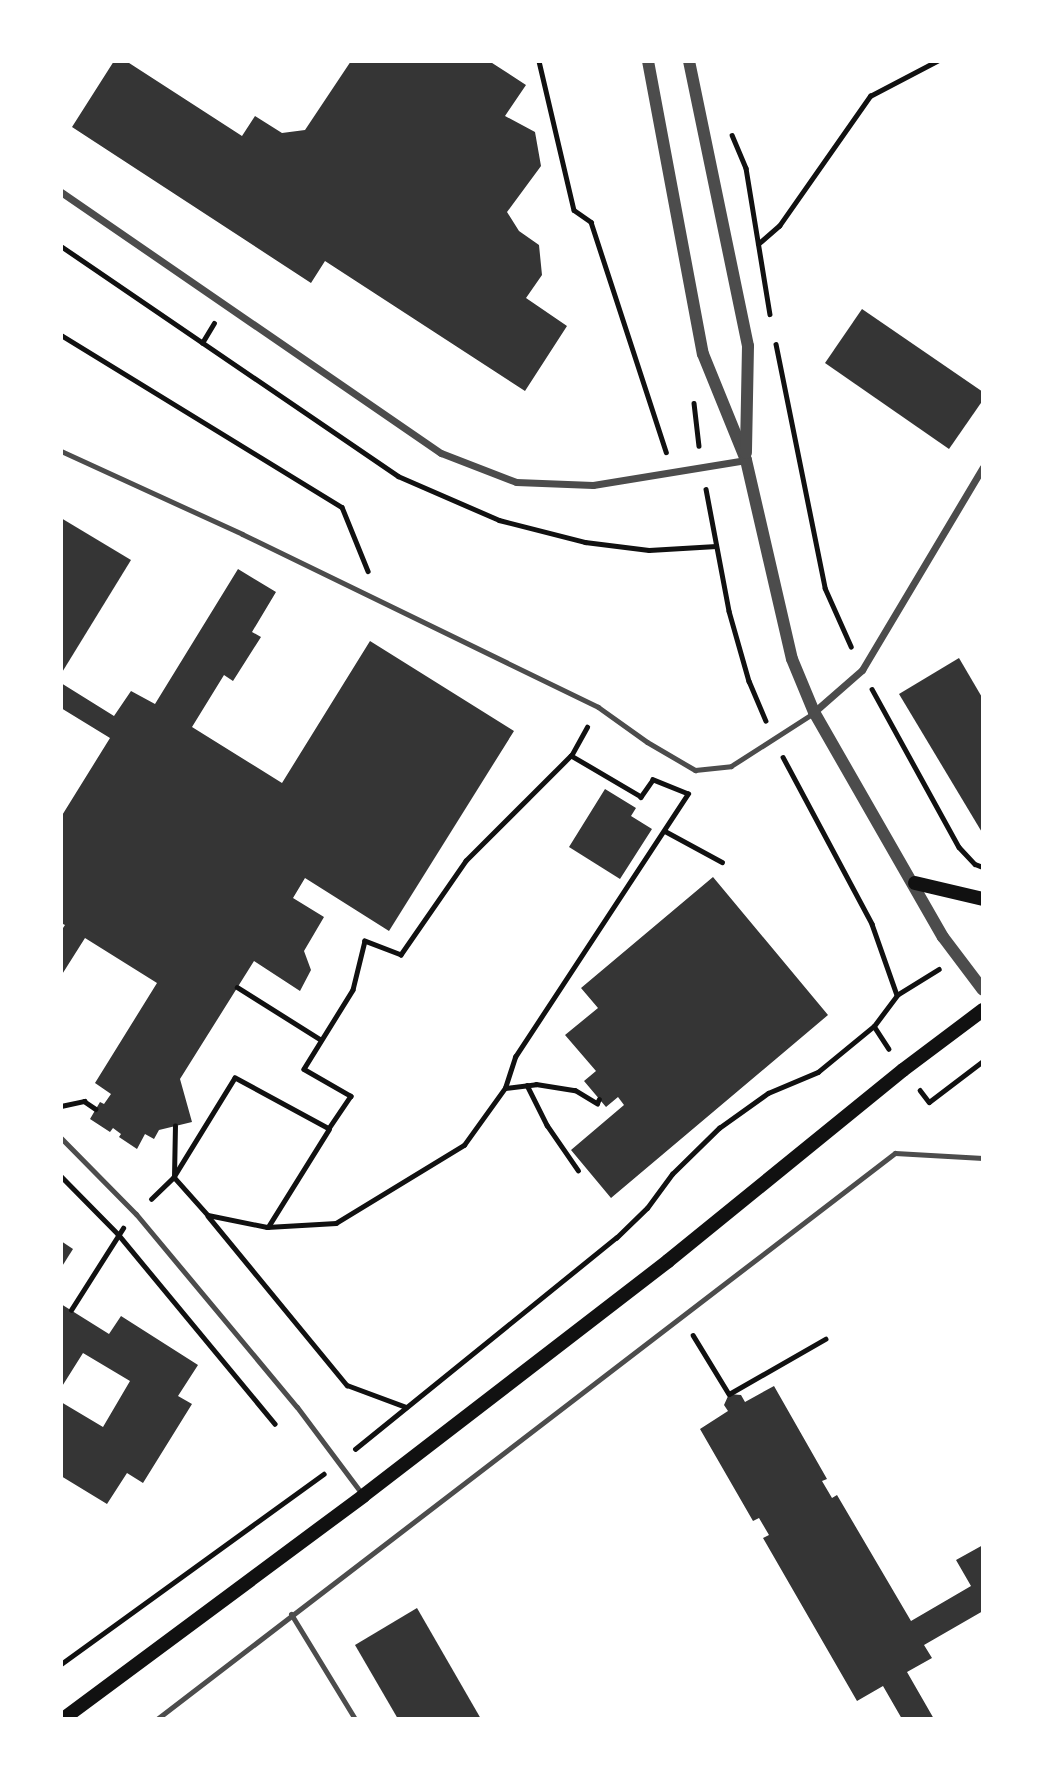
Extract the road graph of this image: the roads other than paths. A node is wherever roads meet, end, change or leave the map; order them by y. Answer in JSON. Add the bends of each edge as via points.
{"nodes":[{"id":1,"x":648,"y":61,"type":"edge"},
{"id":2,"x":690,"y":61,"type":"edge"},
{"id":3,"x":61,"y":192,"type":"edge"},
{"id":4,"x":61,"y":451,"type":"edge"},
{"id":5,"x":746,"y":460,"type":"junction"},
{"id":6,"x":983,"y":467,"type":"edge"},
{"id":7,"x":814,"y":712,"type":"junction"},
{"id":8,"x":915,"y":883,"type":"junction"},
{"id":9,"x":983,"y":899,"type":"edge"},
{"id":10,"x":983,"y":990,"type":"edge"},
{"id":11,"x":983,"y":1010,"type":"edge"},
{"id":12,"x":61,"y":1138,"type":"edge"},
{"id":13,"x":983,"y":1158,"type":"edge"},
{"id":14,"x":363,"y":1496,"type":"junction"},
{"id":15,"x":291,"y":1614,"type":"junction"},
{"id":16,"x":63,"y":1719,"type":"edge"},
{"id":17,"x":157,"y":1719,"type":"edge"},
{"id":18,"x":355,"y":1719,"type":"edge"}],
"edges":[{"from":1,"to":5,"type":"street","via":[[703,354]]},
{"from":2,"to":5,"type":"street","via":[[748,346]]},
{"from":3,"to":5,"type":"street","via":[[441,453],[516,482],[593,485]]},
{"from":4,"to":7,"type":"lane","via":[[598,707],[695,770],[731,766]]},
{"from":5,"to":7,"type":"street","via":[[792,659]]},
{"from":6,"to":7,"type":"street","via":[[862,670]]},
{"from":7,"to":8,"type":"street"},
{"from":8,"to":9,"type":"main road"},
{"from":8,"to":10,"type":"street","via":[[956,958]]},
{"from":11,"to":14,"type":"main road"},
{"from":12,"to":14,"type":"lane","via":[[136,1214],[297,1407]]},
{"from":13,"to":15,"type":"lane","via":[[895,1153]]},
{"from":14,"to":16,"type":"main road"},
{"from":15,"to":17,"type":"lane"},
{"from":15,"to":18,"type":"lane"}]}
